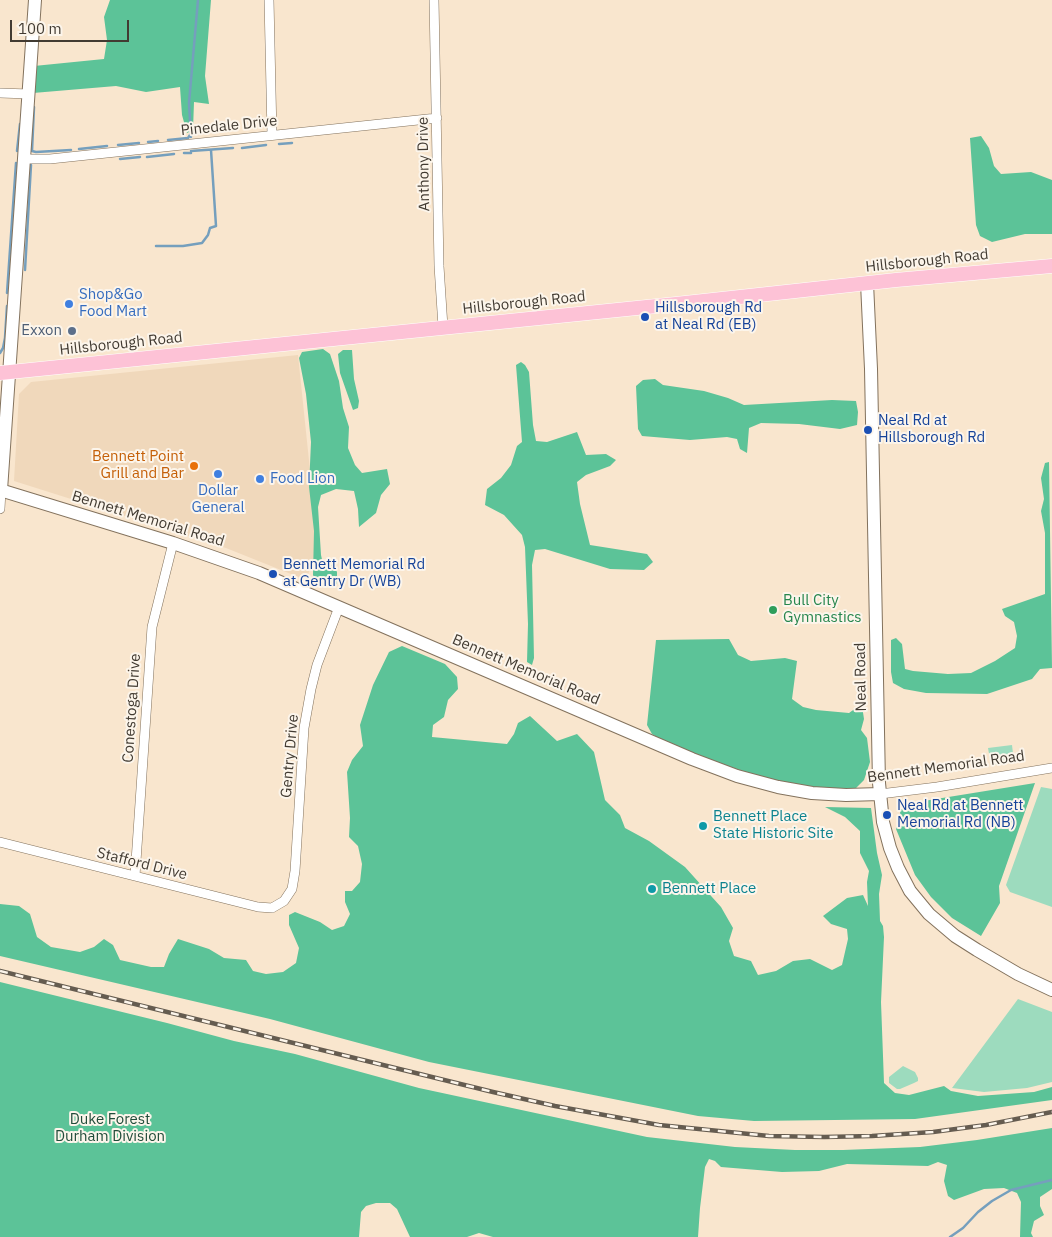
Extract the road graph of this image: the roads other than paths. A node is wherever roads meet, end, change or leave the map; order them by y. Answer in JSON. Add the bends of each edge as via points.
{"nodes":[{"id":1,"x":35,"y":0,"type":"edge"},
{"id":2,"x":269,"y":0,"type":"edge"},
{"id":3,"x":434,"y":0,"type":"edge"},
{"id":4,"x":0,"y":93,"type":"edge"},
{"id":5,"x":29,"y":94,"type":"junction"},
{"id":6,"x":437,"y":118,"type":"junction"},
{"id":7,"x":272,"y":135,"type":"junction"},
{"id":8,"x":24,"y":159,"type":"junction"},
{"id":9,"x":1052,"y":266,"type":"edge"},
{"id":10,"x":868,"y":283,"type":"junction"},
{"id":11,"x":443,"y":327,"type":"junction"},
{"id":12,"x":5,"y":373,"type":"edge"},
{"id":13,"x":1,"y":490,"type":"edge"},
{"id":14,"x":0,"y":509,"type":"edge"},
{"id":15,"x":173,"y":543,"type":"junction"},
{"id":16,"x":339,"y":607,"type":"junction"},
{"id":17,"x":1052,"y":768,"type":"edge"},
{"id":18,"x":880,"y":794,"type":"junction"},
{"id":19,"x":0,"y":842,"type":"edge"},
{"id":20,"x":134,"y":876,"type":"junction"},
{"id":21,"x":278,"y":905,"type":"joint"},
{"id":22,"x":1052,"y":990,"type":"edge"}],
"edges":[{"from":1,"to":5,"type":"street"},
{"from":2,"to":7,"type":"street"},
{"from":3,"to":6,"type":"street","name":"Anthony Drive"},
{"from":4,"to":5,"type":"street"},
{"from":5,"to":8,"type":"street"},
{"from":6,"to":7,"type":"street","name":"Pinedale Drive"},
{"from":6,"to":11,"type":"street","name":"Anthony Drive"},
{"from":7,"to":8,"type":"street","name":"Pinedale Drive"},
{"from":8,"to":12,"type":"street"},
{"from":9,"to":10,"type":"main road","name":"Hillsborough Road"},
{"from":10,"to":11,"type":"main road","name":"Hillsborough Road"},
{"from":10,"to":18,"type":"street","name":"Neal Road"},
{"from":11,"to":12,"type":"main road","name":"Hillsborough Road"},
{"from":12,"to":13,"type":"street"},
{"from":13,"to":14,"type":"street"},
{"from":13,"to":15,"type":"street","name":"Bennett Memorial Road"},
{"from":15,"to":16,"type":"street","name":"Bennett Memorial Road","via":[[259,573]]},
{"from":15,"to":20,"type":"street","name":"Conestoga Drive","via":[[152,627]]},
{"from":16,"to":18,"type":"street","name":"Bennett Memorial Road","via":[[737,776],[812,793]]},
{"from":16,"to":21,"type":"street","name":"Gentry Drive","via":[[311,689],[304,728],[295,871],[288,897]]},
{"from":17,"to":18,"type":"street","name":"Bennett Memorial Road"},
{"from":18,"to":22,"type":"street","name":"Neal Road","via":[[883,822],[894,858],[910,891],[923,907],[948,931],[976,950]]},
{"from":19,"to":20,"type":"street","name":"Stafford Drive"},
{"from":20,"to":21,"type":"street","name":"Stafford Drive","via":[[258,907]]}]}
